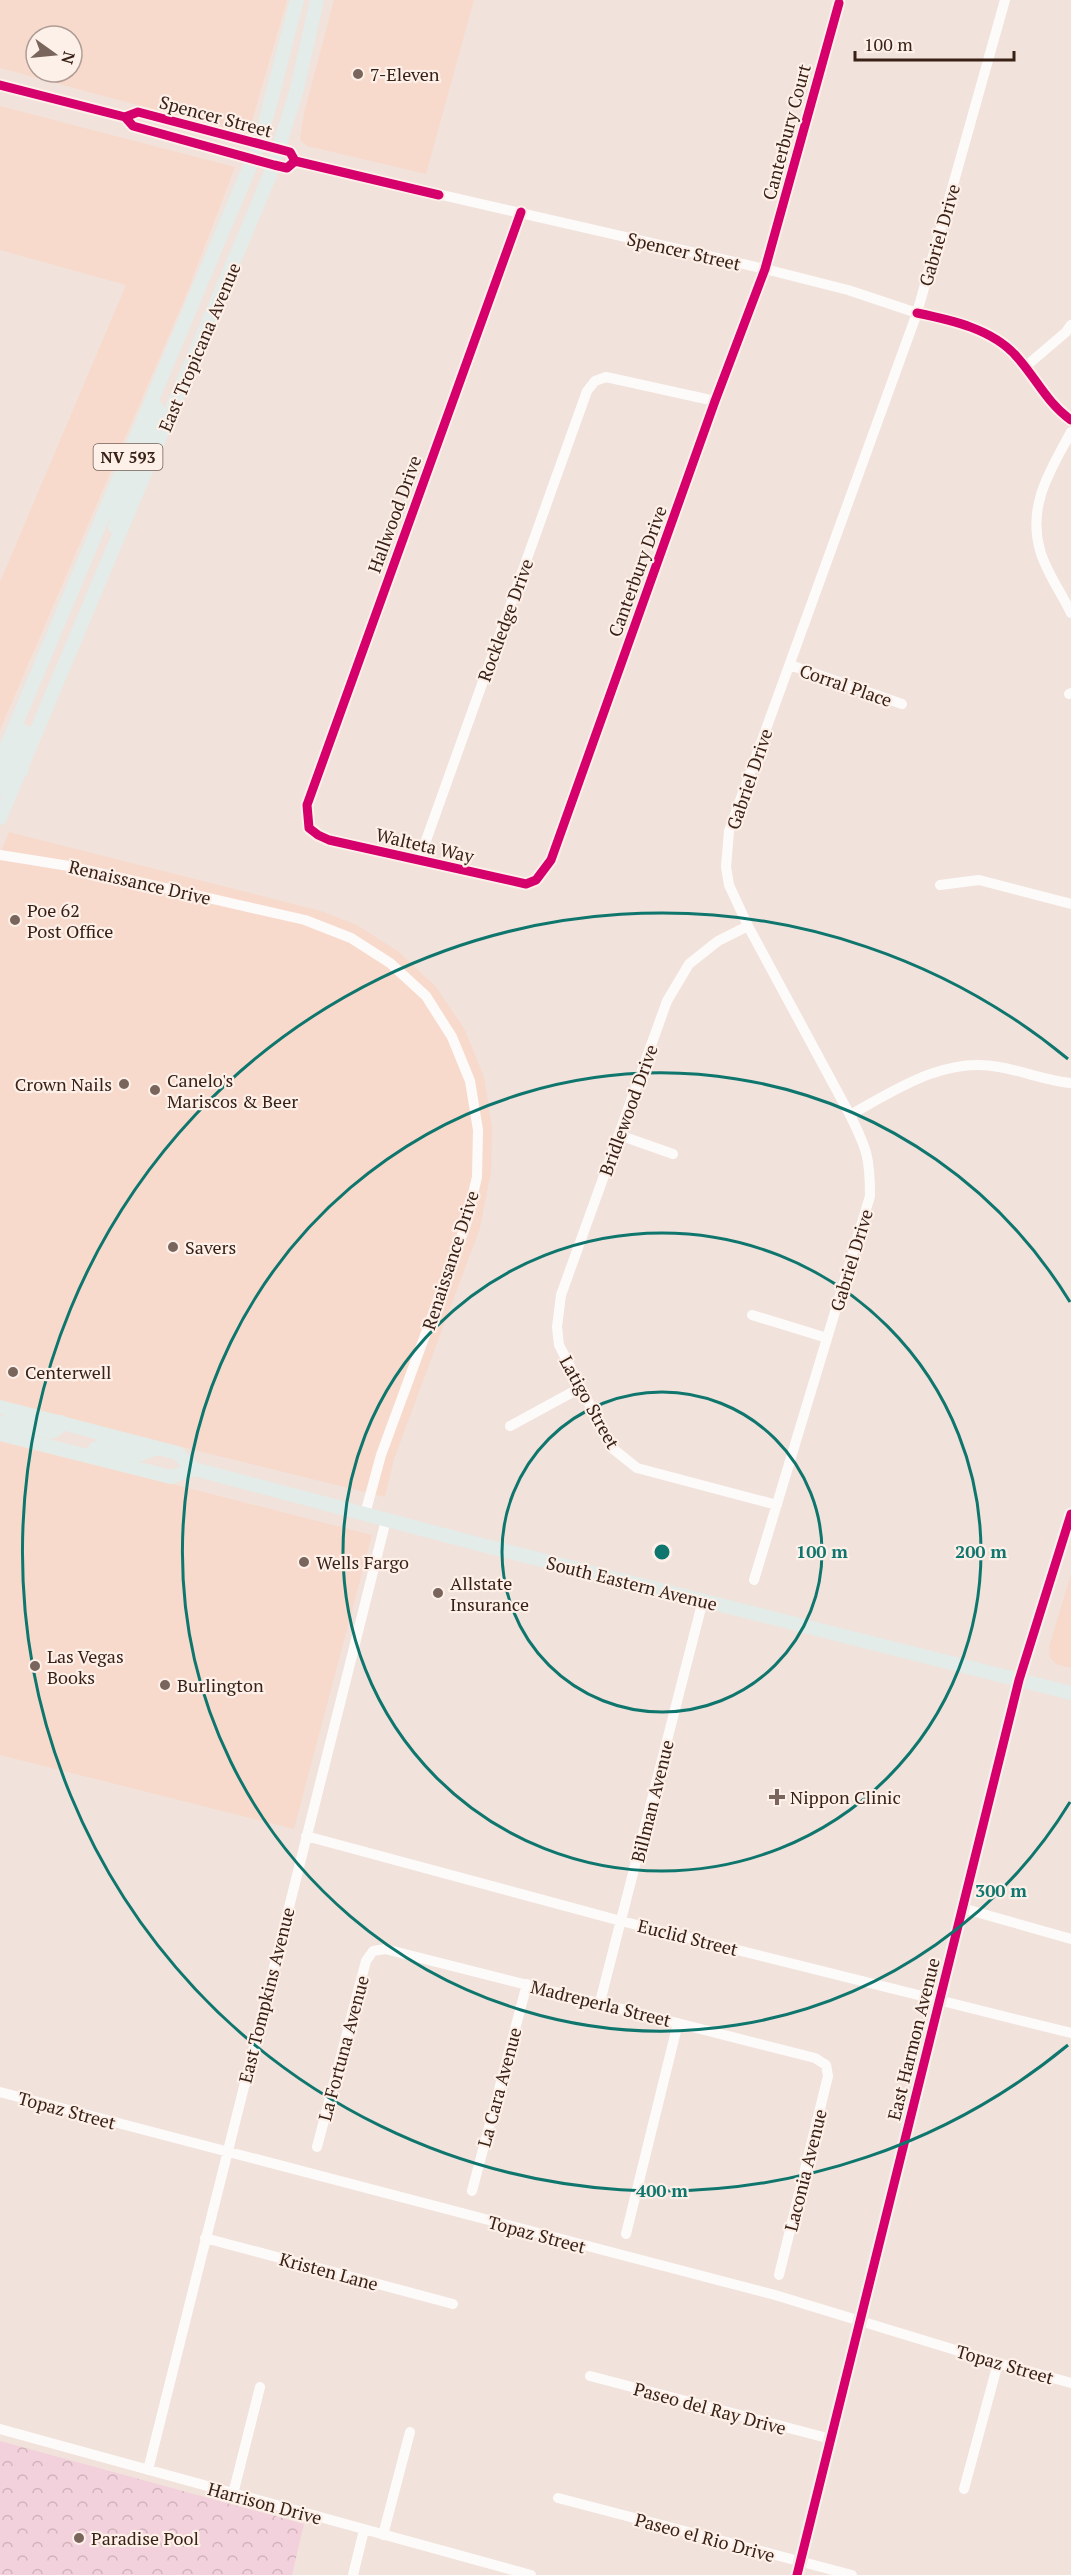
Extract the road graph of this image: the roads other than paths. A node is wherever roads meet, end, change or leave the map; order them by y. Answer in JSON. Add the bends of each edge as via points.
{"nodes":[{"id":1,"x":297,"y":0,"type":"edge"},
{"id":2,"x":318,"y":0,"type":"edge"},
{"id":3,"x":1005,"y":0,"type":"edge"},
{"id":4,"x":839,"y":3,"type":"dead end"},
{"id":5,"x":0,"y":85,"type":"edge"},
{"id":6,"x":125,"y":117,"type":"junction"},
{"id":7,"x":258,"y":144,"type":"junction"},
{"id":8,"x":279,"y":150,"type":"junction"},
{"id":9,"x":253,"y":159,"type":"junction"},
{"id":10,"x":295,"y":161,"type":"junction"},
{"id":11,"x":274,"y":165,"type":"junction"},
{"id":12,"x":521,"y":212,"type":"junction"},
{"id":13,"x":765,"y":269,"type":"junction"},
{"id":14,"x":917,"y":313,"type":"junction"},
{"id":15,"x":1071,"y":325,"type":"edge"},
{"id":16,"x":1025,"y":367,"type":"junction"},
{"id":17,"x":161,"y":379,"type":"junction"},
{"id":18,"x":715,"y":401,"type":"junction"},
{"id":19,"x":1071,"y":420,"type":"edge"},
{"id":20,"x":1071,"y":432,"type":"edge"},
{"id":21,"x":134,"y":445,"type":"junction"},
{"id":22,"x":148,"y":468,"type":"junction"},
{"id":23,"x":112,"y":552,"type":"junction"},
{"id":24,"x":1071,"y":613,"type":"edge"},
{"id":25,"x":790,"y":665,"type":"junction"},
{"id":26,"x":902,"y":704,"type":"dead end"},
{"id":27,"x":24,"y":707,"type":"junction"},
{"id":28,"x":1,"y":758,"type":"edge"},
{"id":29,"x":21,"y":770,"type":"junction"},
{"id":30,"x":0,"y":789,"type":"edge"},
{"id":31,"x":1,"y":811,"type":"edge"},
{"id":32,"x":309,"y":828,"type":"joint"},
{"id":33,"x":0,"y":855,"type":"edge"},
{"id":34,"x":419,"y":860,"type":"junction"},
{"id":35,"x":536,"y":880,"type":"joint"},
{"id":36,"x":940,"y":885,"type":"dead end"},
{"id":37,"x":1071,"y":904,"type":"edge"},
{"id":38,"x":748,"y":926,"type":"junction"},
{"id":39,"x":1071,"y":1083,"type":"edge"},
{"id":40,"x":850,"y":1115,"type":"junction"},
{"id":41,"x":619,"y":1135,"type":"junction"},
{"id":42,"x":673,"y":1154,"type":"dead end"},
{"id":43,"x":752,"y":1315,"type":"dead end"},
{"id":44,"x":557,"y":1327,"type":"joint"},
{"id":45,"x":828,"y":1338,"type":"junction"},
{"id":46,"x":580,"y":1388,"type":"junction"},
{"id":47,"x":0,"y":1407,"type":"edge"},
{"id":48,"x":61,"y":1422,"type":"junction"},
{"id":49,"x":0,"y":1424,"type":"edge"},
{"id":50,"x":510,"y":1426,"type":"dead end"},
{"id":51,"x":0,"y":1434,"type":"edge"},
{"id":52,"x":158,"y":1448,"type":"junction"},
{"id":53,"x":90,"y":1456,"type":"junction"},
{"id":54,"x":194,"y":1469,"type":"junction"},
{"id":55,"x":777,"y":1505,"type":"junction"},
{"id":56,"x":365,"y":1514,"type":"junction"},
{"id":57,"x":1071,"y":1514,"type":"edge"},
{"id":58,"x":386,"y":1520,"type":"junction"},
{"id":59,"x":754,"y":1580,"type":"dead end"},
{"id":60,"x":703,"y":1600,"type":"junction"},
{"id":61,"x":1019,"y":1680,"type":"junction"},
{"id":62,"x":1071,"y":1693,"type":"edge"},
{"id":63,"x":306,"y":1836,"type":"junction"},
{"id":64,"x":962,"y":1908,"type":"junction"},
{"id":65,"x":621,"y":1921,"type":"junction"},
{"id":66,"x":1071,"y":1939,"type":"edge"},
{"id":67,"x":373,"y":1951,"type":"joint"},
{"id":68,"x":527,"y":1984,"type":"junction"},
{"id":69,"x":940,"y":2000,"type":"junction"},
{"id":70,"x":600,"y":2002,"type":"junction"},
{"id":71,"x":678,"y":2023,"type":"junction"},
{"id":72,"x":1071,"y":2033,"type":"edge"},
{"id":73,"x":826,"y":2065,"type":"joint"},
{"id":74,"x":0,"y":2092,"type":"edge"},
{"id":75,"x":317,"y":2147,"type":"dead end"},
{"id":76,"x":226,"y":2152,"type":"junction"},
{"id":77,"x":472,"y":2191,"type":"dead end"},
{"id":78,"x":626,"y":2234,"type":"dead end"},
{"id":79,"x":205,"y":2238,"type":"junction"},
{"id":80,"x":779,"y":2275,"type":"dead end"},
{"id":81,"x":453,"y":2304,"type":"dead end"},
{"id":82,"x":860,"y":2321,"type":"junction"},
{"id":83,"x":998,"y":2363,"type":"junction"},
{"id":84,"x":590,"y":2376,"type":"dead end"},
{"id":85,"x":1071,"y":2383,"type":"edge"},
{"id":86,"x":260,"y":2387,"type":"dead end"},
{"id":87,"x":0,"y":2429,"type":"edge"},
{"id":88,"x":410,"y":2432,"type":"dead end"},
{"id":89,"x":831,"y":2439,"type":"junction"},
{"id":90,"x":148,"y":2470,"type":"junction"},
{"id":91,"x":964,"y":2488,"type":"dead end"},
{"id":92,"x":233,"y":2494,"type":"junction"},
{"id":93,"x":558,"y":2498,"type":"dead end"},
{"id":94,"x":364,"y":2530,"type":"junction"},
{"id":95,"x":383,"y":2535,"type":"junction"},
{"id":96,"x":798,"y":2569,"type":"edge"},
{"id":97,"x":353,"y":2575,"type":"edge"},
{"id":98,"x":531,"y":2575,"type":"edge"},
{"id":99,"x":852,"y":2575,"type":"edge"}],
"edges":[{"from":1,"to":7,"type":"main road","name":"East Tropicana Avenue","number":"NV 593"},
{"from":2,"to":8,"type":"main road","name":"East Tropicana Avenue","number":"NV 593"},
{"from":3,"to":14,"type":"street","name":"Gabriel Drive"},
{"from":4,"to":13,"type":"street","name":"Canterbury Court"},
{"from":5,"to":6,"type":"street","name":"Spencer Street"},
{"from":6,"to":7,"type":"street","name":"Spencer Street","via":[[138,112]]},
{"from":6,"to":9,"type":"street","name":"Spencer Street","via":[[133,126]]},
{"from":7,"to":8,"type":"street","name":"Spencer Street"},
{"from":7,"to":9,"type":"main road","name":"East Tropicana Avenue","number":"NV 593"},
{"from":8,"to":10,"type":"street","name":"Spencer Street","via":[[290,152]]},
{"from":8,"to":11,"type":"main road","name":"East Tropicana Avenue","number":"NV 593"},
{"from":9,"to":11,"type":"street","name":"Spencer Street"},
{"from":9,"to":17,"type":"main road","name":"East Tropicana Avenue","number":"NV 593"},
{"from":10,"to":11,"type":"street","name":"Spencer Street","via":[[287,168]]},
{"from":10,"to":12,"type":"street","name":"Spencer Street"},
{"from":11,"to":22,"type":"main road","name":"East Tropicana Avenue","number":"NV 593"},
{"from":12,"to":13,"type":"street","name":"Spencer Street"},
{"from":12,"to":32,"type":"street","name":"Hallwood Drive","via":[[307,805]]},
{"from":13,"to":14,"type":"street","name":"Spencer Street"},
{"from":13,"to":18,"type":"street","name":"Canterbury Drive"},
{"from":14,"to":16,"type":"street","name":"Spencer Street","via":[[987,334]]},
{"from":14,"to":25,"type":"street","name":"Gabriel Drive"},
{"from":15,"to":16,"type":"street"},
{"from":16,"to":19,"type":"street","name":"Spencer Street","via":[[1050,402]]},
{"from":17,"to":21,"type":"main road","name":"East Tropicana Avenue","number":"NV 593"},
{"from":17,"to":22,"type":"main road","via":[[145,449]]},
{"from":18,"to":34,"type":"street","name":"Rockledge Drive","via":[[606,377],[595,381],[587,391]]},
{"from":18,"to":35,"type":"street","name":"Canterbury Drive","via":[[551,860]]},
{"from":20,"to":24,"type":"street","via":[[1041,491],[1036,519],[1040,550]]},
{"from":21,"to":23,"type":"main road","via":[[136,463],[116,520]]},
{"from":21,"to":27,"type":"main road","name":"East Tropicana Avenue","number":"NV 593"},
{"from":22,"to":23,"type":"main road","name":"East Tropicana Avenue","number":"NV 593"},
{"from":23,"to":29,"type":"main road","name":"East Tropicana Avenue","number":"NV 593"},
{"from":25,"to":26,"type":"street","name":"Corral Place"},
{"from":25,"to":38,"type":"street","name":"Gabriel Drive","via":[[729,831],[729,885]]},
{"from":27,"to":28,"type":"main road","name":"East Tropicana Avenue","number":"NV 593"},
{"from":27,"to":29,"type":"main road","via":[[26,726],[15,758]]},
{"from":28,"to":30,"type":"main road","via":[[7,759],[9,765]]},
{"from":29,"to":31,"type":"main road","name":"East Tropicana Avenue","number":"NV 593"},
{"from":32,"to":34,"type":"street","name":"Walteta Way","via":[[329,840]]},
{"from":33,"to":56,"type":"street","name":"Renaissance Drive","via":[[69,866],[305,920],[351,938],[390,963],[426,996],[452,1036],[470,1081],[478,1130],[477,1177],[466,1224],[381,1455]]},
{"from":34,"to":35,"type":"street","name":"Walteta Way","via":[[526,884]]},
{"from":36,"to":37,"type":"street","via":[[979,880]]},
{"from":38,"to":40,"type":"street","name":"Gabriel Drive"},
{"from":38,"to":41,"type":"street","name":"Bridlewood Drive","via":[[718,941],[689,964],[667,1001]]},
{"from":39,"to":40,"type":"street","via":[[997,1066],[974,1065],[918,1077]]},
{"from":40,"to":45,"type":"street","name":"Gabriel Drive","via":[[870,1163],[870,1196]]},
{"from":41,"to":42,"type":"street"},
{"from":41,"to":44,"type":"street","name":"Bridlewood Drive","via":[[561,1295]]},
{"from":43,"to":45,"type":"street"},
{"from":44,"to":46,"type":"street","name":"Latigo Street","via":[[559,1345]]},
{"from":45,"to":55,"type":"street","name":"Gabriel Drive"},
{"from":46,"to":50,"type":"street"},
{"from":46,"to":55,"type":"street","name":"Latigo Street","via":[[612,1448],[637,1468]]},
{"from":47,"to":48,"type":"main road","name":"South Eastern Avenue"},
{"from":48,"to":49,"type":"main road","via":[[51,1432]]},
{"from":48,"to":52,"type":"main road","name":"South Eastern Avenue"},
{"from":51,"to":53,"type":"main road","name":"South Eastern Avenue"},
{"from":52,"to":53,"type":"main road","via":[[138,1455],[105,1446],[96,1448]]},
{"from":52,"to":54,"type":"main road","name":"South Eastern Avenue","via":[[177,1453]]},
{"from":53,"to":54,"type":"main road","name":"South Eastern Avenue","via":[[171,1477]]},
{"from":54,"to":56,"type":"main road","name":"South Eastern Avenue"},
{"from":55,"to":59,"type":"street","name":"Gabriel Drive"},
{"from":56,"to":58,"type":"main road","name":"South Eastern Avenue"},
{"from":57,"to":61,"type":"main road","name":"East Harmon Avenue"},
{"from":58,"to":60,"type":"main road","name":"South Eastern Avenue"},
{"from":58,"to":63,"type":"street","name":"East Tompkins Avenue"},
{"from":60,"to":61,"type":"main road","name":"South Eastern Avenue"},
{"from":60,"to":65,"type":"street","name":"Billman Avenue"},
{"from":61,"to":62,"type":"main road","name":"South Eastern Avenue"},
{"from":61,"to":64,"type":"main road","name":"East Harmon Avenue"},
{"from":63,"to":65,"type":"street","name":"Euclid Street"},
{"from":63,"to":76,"type":"street","name":"East Tompkins Avenue"},
{"from":64,"to":66,"type":"street"},
{"from":64,"to":69,"type":"main road","name":"East Harmon Avenue"},
{"from":65,"to":69,"type":"street","name":"Euclid Street"},
{"from":65,"to":70,"type":"street","name":"Billman Avenue"},
{"from":67,"to":68,"type":"street","name":"Madreperla Street","via":[[385,1948]]},
{"from":67,"to":75,"type":"street","name":"La Fortuna Avenue","via":[[366,1961]]},
{"from":68,"to":70,"type":"street","name":"Madreperla Street"},
{"from":68,"to":77,"type":"street","name":"La Cara Avenue"},
{"from":69,"to":72,"type":"street","name":"Euclid Street"},
{"from":69,"to":82,"type":"main road","name":"East Harmon Avenue"},
{"from":70,"to":71,"type":"street","name":"Madreperla Street"},
{"from":71,"to":73,"type":"street","name":"Madreperla Street","via":[[815,2058]]},
{"from":71,"to":78,"type":"street"},
{"from":73,"to":80,"type":"street","name":"Laconia Avenue","via":[[828,2076]]},
{"from":74,"to":76,"type":"street","name":"Topaz Street"},
{"from":76,"to":79,"type":"street","name":"East Tompkins Avenue"},
{"from":76,"to":82,"type":"street","name":"Topaz Street","via":[[775,2295]]},
{"from":79,"to":81,"type":"street","name":"Kristen Lane"},
{"from":79,"to":90,"type":"street","name":"East Tompkins Avenue"},
{"from":82,"to":83,"type":"street","name":"Topaz Street"},
{"from":82,"to":89,"type":"main road","name":"East Harmon Avenue"},
{"from":83,"to":85,"type":"street","name":"Topaz Street"},
{"from":83,"to":91,"type":"street"},
{"from":84,"to":89,"type":"street","name":"Paseo del Ray Drive"},
{"from":86,"to":92,"type":"street"},
{"from":87,"to":90,"type":"street","name":"Harrison Drive"},
{"from":88,"to":95,"type":"street"},
{"from":89,"to":96,"type":"main road","name":"East Harmon Avenue"},
{"from":90,"to":92,"type":"street","name":"Harrison Drive"},
{"from":92,"to":94,"type":"street","name":"Harrison Drive"},
{"from":93,"to":96,"type":"street","name":"Paseo el Rio Drive"},
{"from":94,"to":95,"type":"street","name":"Harrison Drive"},
{"from":94,"to":97,"type":"street"},
{"from":95,"to":98,"type":"street","name":"Harrison Drive"},
{"from":96,"to":99,"type":"street","name":"Paseo el Rio Drive"}]}
